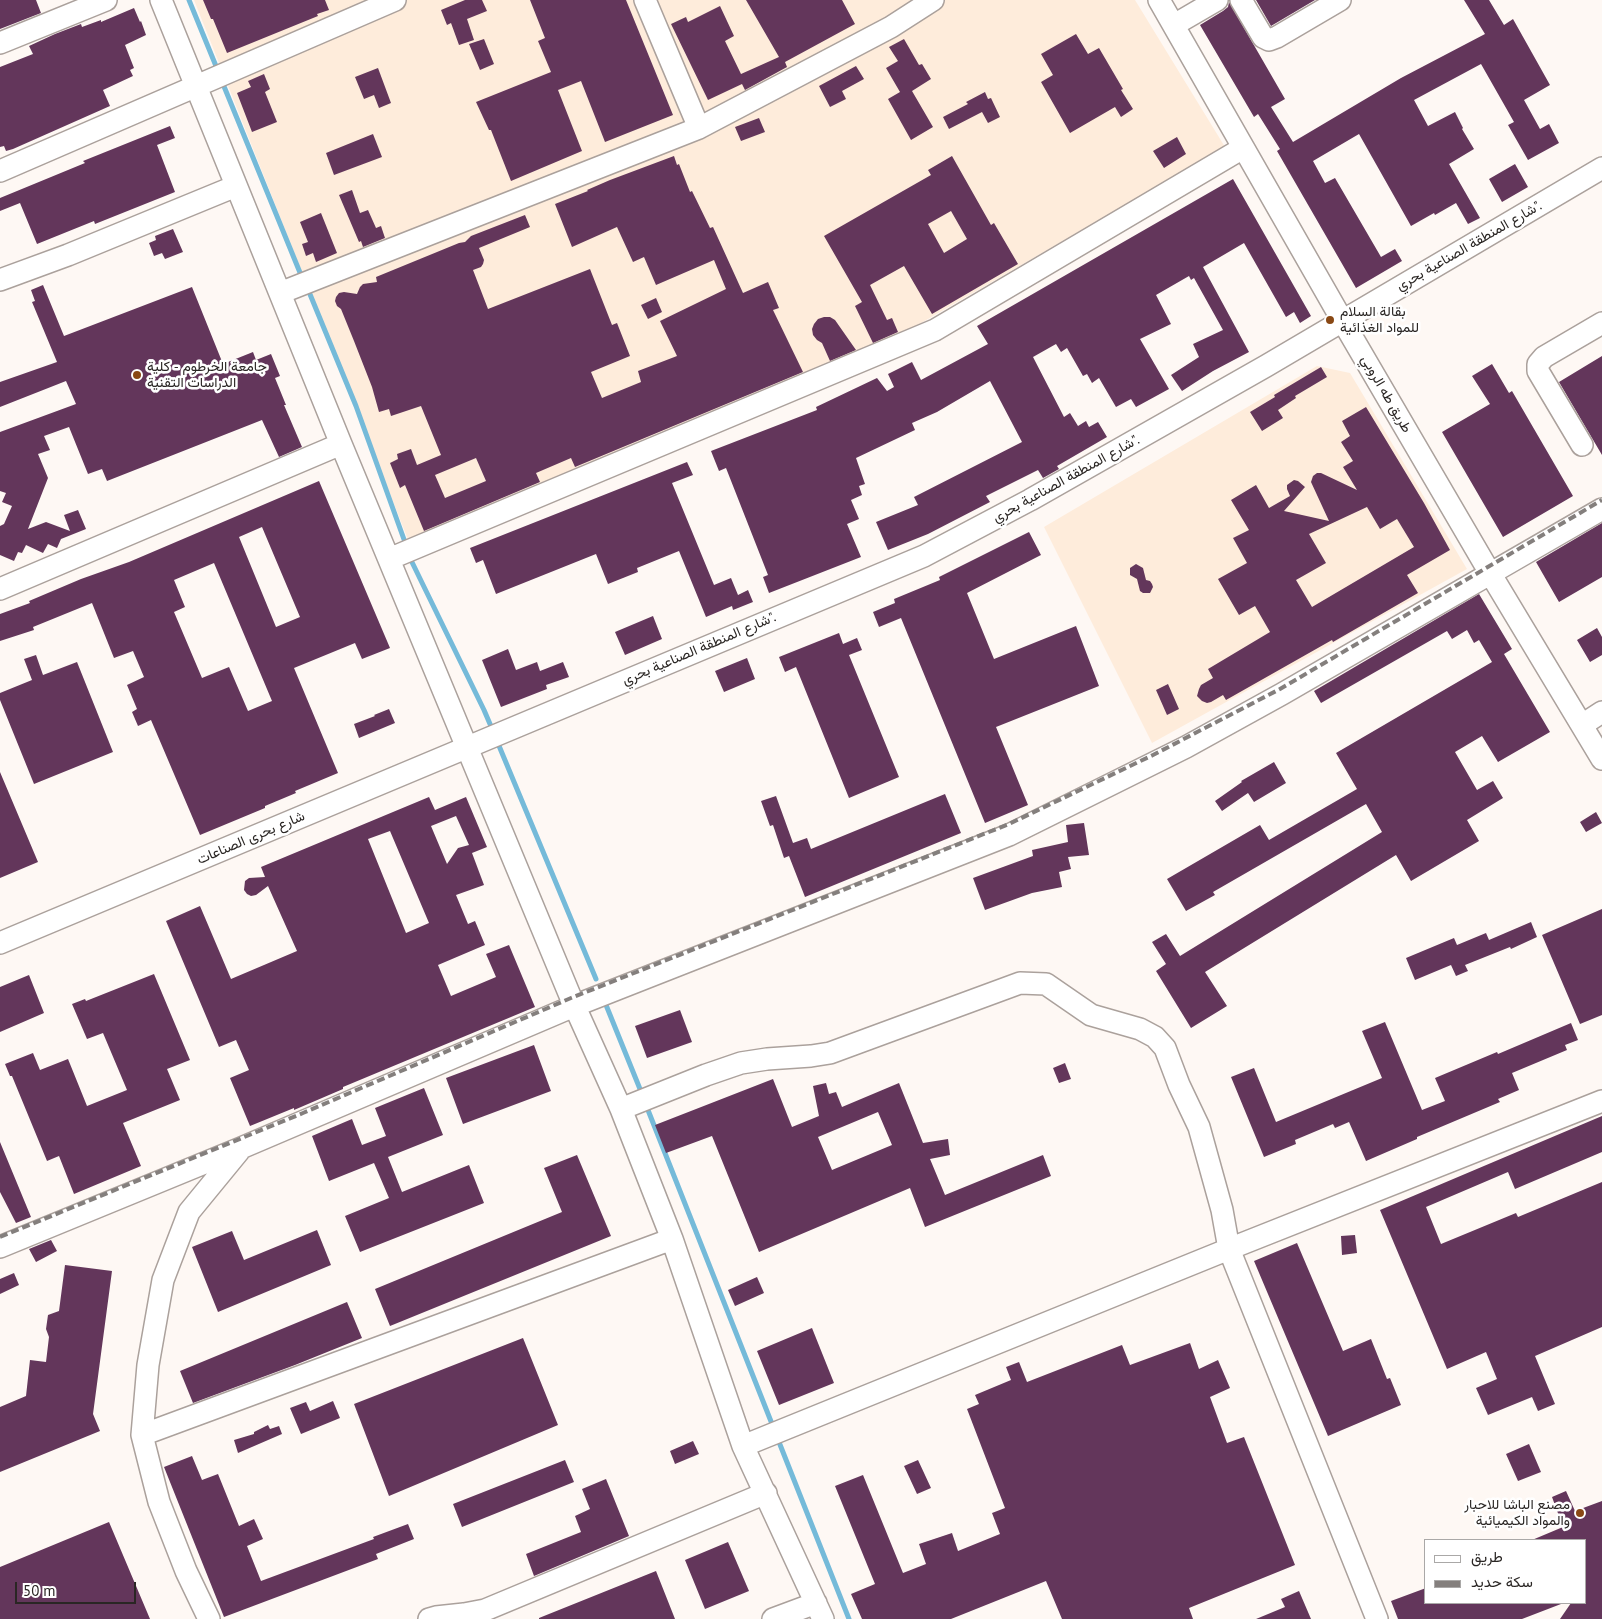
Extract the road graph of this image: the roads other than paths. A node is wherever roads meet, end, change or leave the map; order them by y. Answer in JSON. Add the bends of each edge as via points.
{"nodes":[{"id":1,"x":106,"y":0,"type":"edge"},
{"id":2,"x":161,"y":0,"type":"edge"},
{"id":3,"x":395,"y":0,"type":"edge"},
{"id":4,"x":645,"y":0,"type":"edge"},
{"id":5,"x":933,"y":0,"type":"edge"},
{"id":6,"x":1159,"y":0,"type":"edge"},
{"id":7,"x":1216,"y":0,"type":"edge"},
{"id":8,"x":1241,"y":0,"type":"edge"},
{"id":9,"x":1340,"y":0,"type":"edge"},
{"id":10,"x":1174,"y":25,"type":"junction"},
{"id":11,"x":0,"y":43,"type":"edge"},
{"id":12,"x":212,"y":79,"type":"junction"},
{"id":13,"x":700,"y":128,"type":"junction"},
{"id":14,"x":1242,"y":148,"type":"junction"},
{"id":15,"x":1602,"y":168,"type":"edge"},
{"id":16,"x":0,"y":171,"type":"edge"},
{"id":17,"x":236,"y":186,"type":"junction"},
{"id":18,"x":0,"y":280,"type":"edge"},
{"id":19,"x":297,"y":287,"type":"junction"},
{"id":20,"x":1342,"y":320,"type":"junction"},
{"id":21,"x":1602,"y":323,"type":"edge"},
{"id":22,"x":341,"y":444,"type":"junction"},
{"id":23,"x":1582,"y":445,"type":"dead end"},
{"id":24,"x":1602,"y":509,"type":"edge"},
{"id":25,"x":396,"y":556,"type":"junction"},
{"id":26,"x":1491,"y":574,"type":"junction"},
{"id":27,"x":0,"y":589,"type":"edge"},
{"id":28,"x":1602,"y":712,"type":"edge"},
{"id":29,"x":1582,"y":725,"type":"junction"},
{"id":30,"x":494,"y":735,"type":"joint"},
{"id":31,"x":466,"y":746,"type":"junction"},
{"id":32,"x":1602,"y":759,"type":"edge"},
{"id":33,"x":0,"y":943,"type":"edge"},
{"id":34,"x":574,"y":1006,"type":"junction"},
{"id":35,"x":1602,"y":1101,"type":"edge"},
{"id":36,"x":637,"y":1103,"type":"junction"},
{"id":37,"x":241,"y":1148,"type":"junction"},
{"id":38,"x":672,"y":1239,"type":"junction"},
{"id":39,"x":0,"y":1247,"type":"edge"},
{"id":40,"x":1229,"y":1249,"type":"junction"},
{"id":41,"x":142,"y":1435,"type":"junction"},
{"id":42,"x":743,"y":1446,"type":"junction"},
{"id":43,"x":766,"y":1493,"type":"junction"},
{"id":44,"x":819,"y":1611,"type":"edge"},
{"id":45,"x":210,"y":1619,"type":"edge"},
{"id":46,"x":429,"y":1619,"type":"edge"},
{"id":47,"x":774,"y":1619,"type":"edge"},
{"id":48,"x":1377,"y":1619,"type":"edge"}],
"edges":[{"from":1,"to":11,"type":"street"},
{"from":2,"to":12,"type":"street"},
{"from":3,"to":12,"type":"street"},
{"from":4,"to":13,"type":"street"},
{"from":5,"to":13,"type":"street","via":[[891,27]]},
{"from":6,"to":10,"type":"street","name":"طريق طه الروبي"},
{"from":7,"to":10,"type":"street"},
{"from":8,"to":9,"type":"street","via":[[1263,37],[1269,40]]},
{"from":10,"to":14,"type":"street","name":"طريق طه الروبي"},
{"from":12,"to":16,"type":"street"},
{"from":12,"to":17,"type":"street"},
{"from":13,"to":19,"type":"street"},
{"from":14,"to":20,"type":"street","name":"طريق طه الروبي"},
{"from":14,"to":25,"type":"street","via":[[935,330]]},
{"from":15,"to":20,"type":"street","name":"شارع المنطقة الصناعية بحري\"."},
{"from":17,"to":18,"type":"street"},
{"from":17,"to":19,"type":"street"},
{"from":19,"to":22,"type":"street"},
{"from":20,"to":26,"type":"street","name":"طريق طه الروبي"},
{"from":20,"to":30,"type":"street","name":"شارع المنطقة الصناعية بحري\".","via":[[1039,495],[932,552]]},
{"from":21,"to":23,"type":"street","via":[[1544,356],[1538,364],[1538,371]]},
{"from":22,"to":25,"type":"street"},
{"from":22,"to":27,"type":"street"},
{"from":24,"to":26,"type":"street"},
{"from":25,"to":31,"type":"street"},
{"from":26,"to":29,"type":"street","name":"طريق طه الروبي"},
{"from":26,"to":34,"type":"street","via":[[1186,747],[1009,835]]},
{"from":28,"to":29,"type":"street"},
{"from":29,"to":32,"type":"street","name":"طريق طه الروبي"},
{"from":30,"to":31,"type":"street","name":"شارع بحرى الصناعات"},
{"from":31,"to":33,"type":"street","name":"شارع بحرى الصناعات"},
{"from":31,"to":34,"type":"street"},
{"from":34,"to":36,"type":"street"},
{"from":34,"to":37,"type":"street"},
{"from":35,"to":40,"type":"street"},
{"from":36,"to":38,"type":"street"},
{"from":36,"to":40,"type":"street","via":[[741,1063],[830,1053],[1020,983],[1046,984],[1091,1015],[1140,1029],[1155,1037],[1165,1048],[1200,1127]]},
{"from":37,"to":39,"type":"street"},
{"from":37,"to":41,"type":"street","via":[[189,1212],[163,1280],[148,1365]]},
{"from":38,"to":41,"type":"street"},
{"from":38,"to":42,"type":"street"},
{"from":40,"to":42,"type":"street"},
{"from":40,"to":48,"type":"street"},
{"from":41,"to":45,"type":"street","via":[[159,1502],[186,1571]]},
{"from":42,"to":43,"type":"street"},
{"from":43,"to":44,"type":"street"},
{"from":43,"to":46,"type":"street","via":[[485,1610]]},
{"from":44,"to":47,"type":"street"}]}
